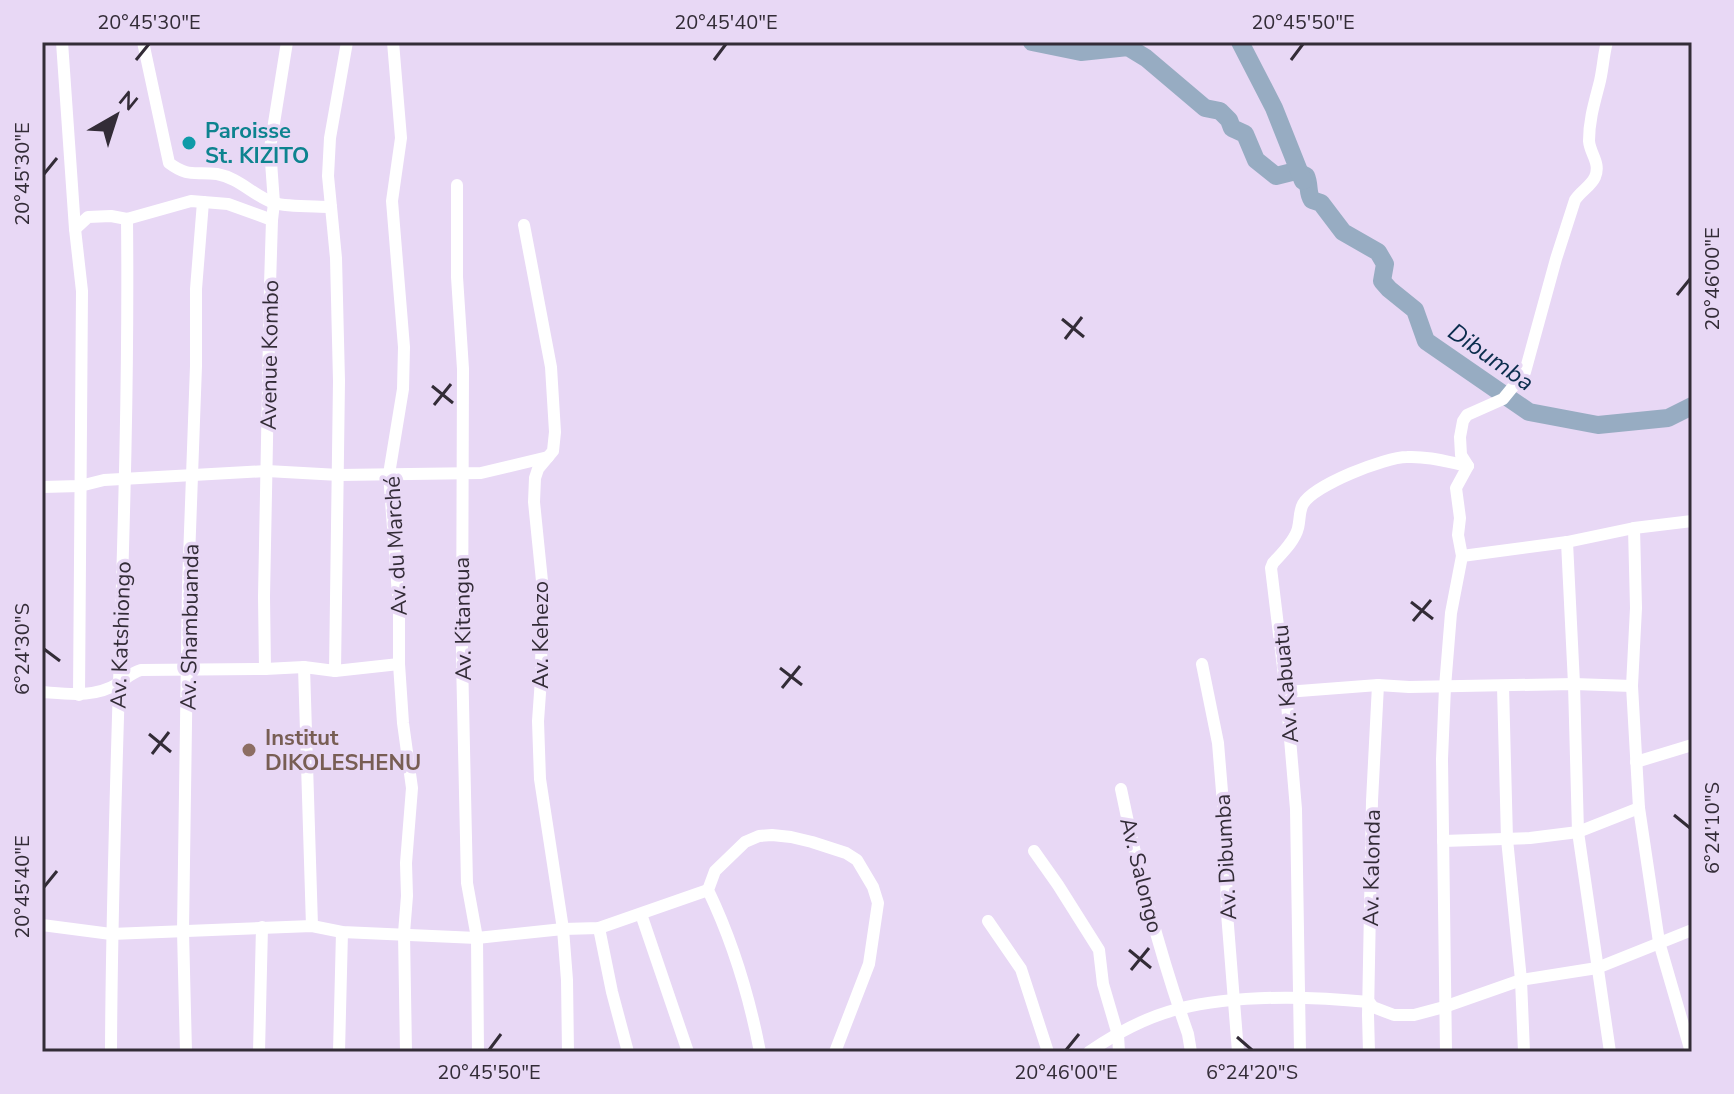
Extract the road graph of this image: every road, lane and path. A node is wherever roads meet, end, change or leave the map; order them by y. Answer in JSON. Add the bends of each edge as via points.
{"nodes":[{"id":1,"x":62,"y":42,"type":"edge"},
{"id":2,"x":143,"y":42,"type":"edge"},
{"id":3,"x":287,"y":42,"type":"edge"},
{"id":4,"x":347,"y":42,"type":"edge"},
{"id":5,"x":393,"y":42,"type":"edge"},
{"id":6,"x":1607,"y":42,"type":"edge"},
{"id":7,"x":457,"y":185,"type":"dead end"},
{"id":8,"x":203,"y":202,"type":"junction"},
{"id":9,"x":274,"y":203,"type":"junction"},
{"id":10,"x":331,"y":207,"type":"junction"},
{"id":11,"x":127,"y":219,"type":"junction"},
{"id":12,"x":272,"y":220,"type":"junction"},
{"id":13,"x":524,"y":225,"type":"dead end"},
{"id":14,"x":75,"y":229,"type":"junction"},
{"id":15,"x":549,"y":457,"type":"junction"},
{"id":16,"x":1468,"y":466,"type":"junction"},
{"id":17,"x":267,"y":471,"type":"junction"},
{"id":18,"x":462,"y":473,"type":"junction"},
{"id":19,"x":193,"y":474,"type":"junction"},
{"id":20,"x":389,"y":474,"type":"junction"},
{"id":21,"x":339,"y":475,"type":"junction"},
{"id":22,"x":125,"y":479,"type":"junction"},
{"id":23,"x":80,"y":486,"type":"junction"},
{"id":24,"x":42,"y":487,"type":"edge"},
{"id":25,"x":1692,"y":521,"type":"edge"},
{"id":26,"x":1634,"y":528,"type":"junction"},
{"id":27,"x":1567,"y":542,"type":"junction"},
{"id":28,"x":1462,"y":556,"type":"junction"},
{"id":29,"x":399,"y":664,"type":"junction"},
{"id":30,"x":1202,"y":664,"type":"dead end"},
{"id":31,"x":304,"y":667,"type":"junction"},
{"id":32,"x":188,"y":669,"type":"junction"},
{"id":33,"x":265,"y":669,"type":"junction"},
{"id":34,"x":335,"y":671,"type":"junction"},
{"id":35,"x":119,"y":683,"type":"junction"},
{"id":36,"x":1574,"y":684,"type":"junction"},
{"id":37,"x":1378,"y":685,"type":"junction"},
{"id":38,"x":1503,"y":686,"type":"junction"},
{"id":39,"x":1632,"y":686,"type":"junction"},
{"id":40,"x":1445,"y":687,"type":"junction"},
{"id":41,"x":42,"y":692,"type":"edge"},
{"id":42,"x":1286,"y":692,"type":"junction"},
{"id":43,"x":79,"y":695,"type":"junction"},
{"id":44,"x":1692,"y":745,"type":"edge"},
{"id":45,"x":1636,"y":762,"type":"junction"},
{"id":46,"x":1121,"y":789,"type":"dead end"},
{"id":47,"x":1639,"y":808,"type":"junction"},
{"id":48,"x":1578,"y":832,"type":"junction"},
{"id":49,"x":1507,"y":839,"type":"junction"},
{"id":50,"x":1443,"y":841,"type":"junction"},
{"id":51,"x":1034,"y":851,"type":"dead end"},
{"id":52,"x":708,"y":890,"type":"junction"},
{"id":53,"x":641,"y":914,"type":"junction"},
{"id":54,"x":988,"y":921,"type":"dead end"},
{"id":55,"x":42,"y":925,"type":"edge"},
{"id":56,"x":312,"y":926,"type":"junction"},
{"id":57,"x":262,"y":927,"type":"junction"},
{"id":58,"x":599,"y":928,"type":"junction"},
{"id":59,"x":563,"y":929,"type":"junction"},
{"id":60,"x":1692,"y":930,"type":"edge"},
{"id":61,"x":183,"y":931,"type":"junction"},
{"id":62,"x":342,"y":932,"type":"junction"},
{"id":63,"x":404,"y":933,"type":"junction"},
{"id":64,"x":111,"y":934,"type":"junction"},
{"id":65,"x":477,"y":938,"type":"junction"},
{"id":66,"x":1659,"y":942,"type":"junction"},
{"id":67,"x":1597,"y":968,"type":"junction"},
{"id":68,"x":1521,"y":980,"type":"junction"},
{"id":69,"x":1299,"y":999,"type":"junction"},
{"id":70,"x":1235,"y":1000,"type":"junction"},
{"id":71,"x":1369,"y":1002,"type":"junction"},
{"id":72,"x":1444,"y":1007,"type":"junction"},
{"id":73,"x":1179,"y":1009,"type":"junction"},
{"id":74,"x":1118,"y":1035,"type":"junction"},
{"id":75,"x":111,"y":1052,"type":"edge"},
{"id":76,"x":186,"y":1052,"type":"edge"},
{"id":77,"x":259,"y":1052,"type":"edge"},
{"id":78,"x":339,"y":1052,"type":"edge"},
{"id":79,"x":406,"y":1052,"type":"edge"},
{"id":80,"x":478,"y":1052,"type":"edge"},
{"id":81,"x":568,"y":1052,"type":"edge"},
{"id":82,"x":628,"y":1052,"type":"edge"},
{"id":83,"x":688,"y":1052,"type":"edge"},
{"id":84,"x":760,"y":1052,"type":"edge"},
{"id":85,"x":835,"y":1052,"type":"edge"},
{"id":86,"x":1048,"y":1052,"type":"edge"},
{"id":87,"x":1089,"y":1052,"type":"edge"},
{"id":88,"x":1119,"y":1052,"type":"edge"},
{"id":89,"x":1191,"y":1052,"type":"edge"},
{"id":90,"x":1238,"y":1052,"type":"edge"},
{"id":91,"x":1300,"y":1052,"type":"edge"},
{"id":92,"x":1369,"y":1052,"type":"edge"},
{"id":93,"x":1446,"y":1052,"type":"edge"},
{"id":94,"x":1524,"y":1052,"type":"edge"},
{"id":95,"x":1610,"y":1052,"type":"edge"},
{"id":96,"x":1691,"y":1052,"type":"edge"}],
"edges":[{"from":1,"to":14,"type":"street"},
{"from":2,"to":9,"type":"street","via":[[169,163],[179,171],[232,179]]},
{"from":3,"to":9,"type":"street","name":"Avenue Kombo","via":[[270,148]]},
{"from":4,"to":10,"type":"street","via":[[330,138]]},
{"from":5,"to":20,"type":"street","name":"Av. du Marché","via":[[401,138],[392,201],[404,347]]},
{"from":6,"to":16,"type":"street","via":[[1591,113],[1589,143],[1597,171],[1575,200],[1525,372],[1506,396],[1463,421],[1461,455]]},
{"from":7,"to":18,"type":"street","name":"Av. Kitangua"},
{"from":8,"to":11,"type":"street"},
{"from":8,"to":12,"type":"street","via":[[228,204]]},
{"from":8,"to":19,"type":"street","name":"Av. Shambuanda"},
{"from":9,"to":10,"type":"street"},
{"from":9,"to":12,"type":"street","name":"Avenue Kombo"},
{"from":10,"to":21,"type":"street"},
{"from":11,"to":14,"type":"street","via":[[88,217]]},
{"from":11,"to":22,"type":"street","name":"Av. Katshiongo"},
{"from":12,"to":17,"type":"street","name":"Avenue Kombo"},
{"from":13,"to":15,"type":"street","name":"Av. Kehezo","via":[[551,367],[555,432]]},
{"from":14,"to":23,"type":"street","via":[[82,291]]},
{"from":15,"to":18,"type":"street"},
{"from":15,"to":59,"type":"street","name":"Av. Kehezo","via":[[535,478],[534,502],[542,581],[538,721],[540,779]]},
{"from":16,"to":28,"type":"street","via":[[1456,488]]},
{"from":16,"to":42,"type":"street","name":"Av. Kabuatu","via":[[1429,458],[1388,459],[1339,479],[1304,502],[1297,534],[1271,568]]},
{"from":17,"to":19,"type":"street"},
{"from":17,"to":21,"type":"street"},
{"from":17,"to":33,"type":"street","name":"Avenue Kombo"},
{"from":18,"to":20,"type":"street"},
{"from":18,"to":65,"type":"street","name":"Av. Kitangua","via":[[467,883]]},
{"from":19,"to":22,"type":"street"},
{"from":19,"to":32,"type":"street","name":"Av. Shambuanda"},
{"from":20,"to":21,"type":"street"},
{"from":20,"to":29,"type":"street","name":"Av. du Marché"},
{"from":21,"to":34,"type":"street"},
{"from":22,"to":23,"type":"street"},
{"from":22,"to":35,"type":"street","name":"Av. Katshiongo"},
{"from":23,"to":24,"type":"street"},
{"from":23,"to":43,"type":"street"},
{"from":25,"to":26,"type":"street"},
{"from":26,"to":27,"type":"street"},
{"from":26,"to":39,"type":"street"},
{"from":27,"to":28,"type":"street"},
{"from":27,"to":36,"type":"street"},
{"from":28,"to":40,"type":"street"},
{"from":29,"to":34,"type":"street"},
{"from":29,"to":63,"type":"street","name":"Av. du Marché","via":[[412,788]]},
{"from":30,"to":70,"type":"street","name":"Av. Dibumba","via":[[1218,743]]},
{"from":31,"to":33,"type":"street"},
{"from":31,"to":34,"type":"street"},
{"from":31,"to":56,"type":"street"},
{"from":32,"to":33,"type":"street"},
{"from":32,"to":35,"type":"street","via":[[141,670]]},
{"from":32,"to":61,"type":"street","name":"Av. Shambuanda"},
{"from":35,"to":43,"type":"street"},
{"from":35,"to":64,"type":"street","name":"Av. Katshiongo"},
{"from":36,"to":38,"type":"street"},
{"from":36,"to":39,"type":"street"},
{"from":36,"to":48,"type":"street"},
{"from":37,"to":40,"type":"street"},
{"from":37,"to":42,"type":"street"},
{"from":37,"to":71,"type":"street","name":"Av. Kalonda"},
{"from":38,"to":40,"type":"street"},
{"from":38,"to":49,"type":"street"},
{"from":39,"to":45,"type":"street"},
{"from":40,"to":50,"type":"street"},
{"from":41,"to":43,"type":"street"},
{"from":42,"to":69,"type":"street","name":"Av. Kabuatu","via":[[1296,809]]},
{"from":44,"to":45,"type":"street"},
{"from":45,"to":47,"type":"street"},
{"from":46,"to":73,"type":"street","name":"Av. Salongo"},
{"from":47,"to":48,"type":"street"},
{"from":47,"to":66,"type":"street"},
{"from":48,"to":49,"type":"street"},
{"from":48,"to":67,"type":"street"},
{"from":49,"to":50,"type":"street"},
{"from":49,"to":68,"type":"street"},
{"from":50,"to":72,"type":"street"},
{"from":51,"to":74,"type":"street","via":[[1099,950]]},
{"from":52,"to":53,"type":"street"},
{"from":52,"to":84,"type":"street","via":[[740,970]]},
{"from":52,"to":85,"type":"street","via":[[715,871],[745,842],[759,836],[812,842],[857,860],[878,903],[869,964]]},
{"from":53,"to":58,"type":"street"},
{"from":53,"to":83,"type":"street"},
{"from":54,"to":86,"type":"street","via":[[1021,969]]},
{"from":55,"to":64,"type":"street"},
{"from":56,"to":57,"type":"street"},
{"from":56,"to":62,"type":"street"},
{"from":57,"to":61,"type":"street"},
{"from":57,"to":77,"type":"street"},
{"from":58,"to":59,"type":"street"},
{"from":58,"to":82,"type":"street"},
{"from":59,"to":65,"type":"street"},
{"from":59,"to":81,"type":"street","name":"Av. Kehezo"},
{"from":60,"to":66,"type":"street"},
{"from":61,"to":64,"type":"street"},
{"from":61,"to":76,"type":"street","name":"Av. Shambuanda"},
{"from":62,"to":63,"type":"street"},
{"from":62,"to":78,"type":"street"},
{"from":63,"to":65,"type":"street"},
{"from":63,"to":79,"type":"street","name":"Av. du Marché"},
{"from":64,"to":75,"type":"street","name":"Av. Katshiongo"},
{"from":65,"to":80,"type":"street","name":"Av. Kitangua"},
{"from":66,"to":67,"type":"street"},
{"from":66,"to":96,"type":"street"},
{"from":67,"to":68,"type":"street"},
{"from":67,"to":95,"type":"street"},
{"from":68,"to":72,"type":"street"},
{"from":68,"to":94,"type":"street"},
{"from":69,"to":70,"type":"street"},
{"from":69,"to":71,"type":"street"},
{"from":69,"to":91,"type":"street","name":"Av. Kabuatu"},
{"from":70,"to":73,"type":"street"},
{"from":70,"to":90,"type":"street","name":"Av. Dibumba"},
{"from":71,"to":72,"type":"street","via":[[1394,1015]]},
{"from":71,"to":92,"type":"street","name":"Av. Kalonda"},
{"from":72,"to":93,"type":"street"},
{"from":73,"to":74,"type":"street"},
{"from":73,"to":89,"type":"street","name":"Av. Salongo"},
{"from":74,"to":87,"type":"street"},
{"from":74,"to":88,"type":"street"}]}
